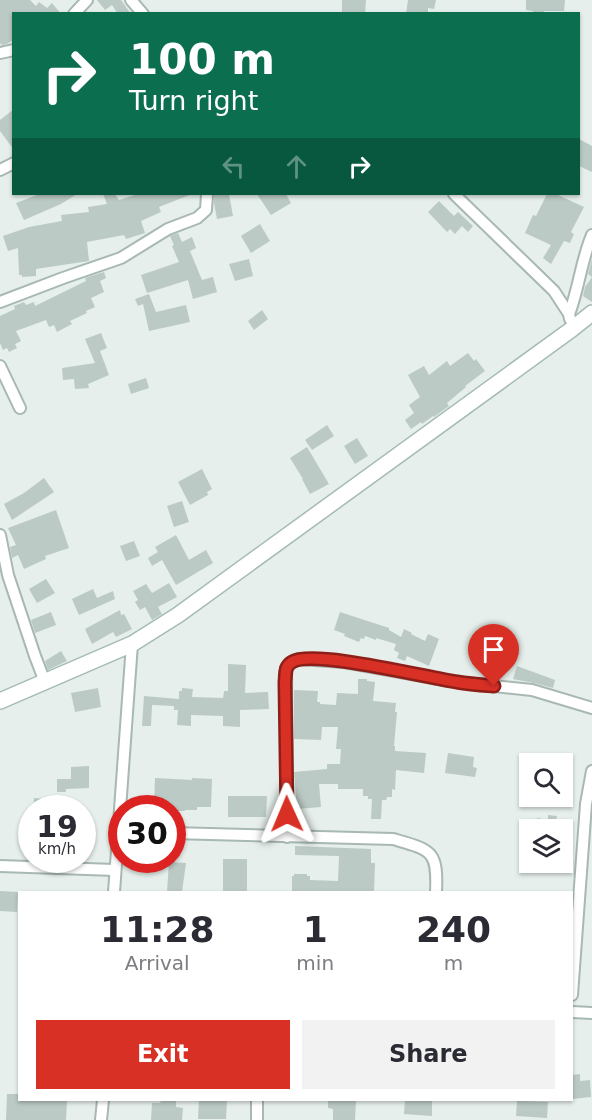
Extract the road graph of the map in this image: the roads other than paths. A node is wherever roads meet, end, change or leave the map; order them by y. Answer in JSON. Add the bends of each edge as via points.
{"nodes":[{"id":1,"x":87,"y":0,"type":"edge"},
{"id":2,"x":131,"y":0,"type":"edge"},
{"id":3,"x":76,"y":12,"type":"edge"},
{"id":4,"x":141,"y":12,"type":"edge"},
{"id":5,"x":207,"y":195,"type":"edge"},
{"id":6,"x":455,"y":195,"type":"edge"},
{"id":7,"x":592,"y":235,"type":"edge"},
{"id":8,"x":0,"y":302,"type":"edge"},
{"id":9,"x":592,"y":313,"type":"edge"},
{"id":10,"x":571,"y":321,"type":"junction"},
{"id":11,"x":0,"y":366,"type":"edge"},
{"id":12,"x":20,"y":408,"type":"dead end"},
{"id":13,"x":0,"y":535,"type":"edge"},
{"id":14,"x":132,"y":644,"type":"junction"},
{"id":15,"x":45,"y":682,"type":"junction"},
{"id":16,"x":0,"y":701,"type":"edge"},
{"id":17,"x":592,"y":708,"type":"edge"},
{"id":18,"x":592,"y":771,"type":"edge"},
{"id":19,"x":122,"y":795,"type":"edge"},
{"id":20,"x":186,"y":833,"type":"edge"},
{"id":21,"x":287,"y":837,"type":"junction"},
{"id":22,"x":0,"y":866,"type":"edge"},
{"id":23,"x":108,"y":870,"type":"edge"},
{"id":24,"x":115,"y":873,"type":"edge"},
{"id":25,"x":114,"y":891,"type":"edge"},
{"id":26,"x":436,"y":891,"type":"edge"},
{"id":27,"x":573,"y":981,"type":"edge"},
{"id":28,"x":573,"y":1012,"type":"edge"},
{"id":29,"x":592,"y":1013,"type":"edge"},
{"id":30,"x":103,"y":1101,"type":"edge"},
{"id":31,"x":257,"y":1101,"type":"edge"},
{"id":32,"x":101,"y":1120,"type":"edge"},
{"id":33,"x":257,"y":1120,"type":"edge"}],
"edges":[{"from":1,"to":3,"type":"street"},
{"from":2,"to":4,"type":"street"},
{"from":5,"to":8,"type":"street","via":[[206,210],[197,218],[121,258]]},
{"from":6,"to":10,"type":"street","via":[[554,291]]},
{"from":7,"to":10,"type":"street"},
{"from":9,"to":10,"type":"street"},
{"from":10,"to":14,"type":"street","via":[[178,615]]},
{"from":11,"to":12,"type":"street"},
{"from":13,"to":15,"type":"street","via":[[8,575]]},
{"from":14,"to":15,"type":"street"},
{"from":14,"to":19,"type":"street"},
{"from":15,"to":16,"type":"street"},
{"from":17,"to":21,"type":"street","via":[[532,690],[299,659],[286,668]]},
{"from":18,"to":27,"type":"street","via":[[586,804]]},
{"from":20,"to":21,"type":"street"},
{"from":21,"to":26,"type":"street","via":[[393,839],[424,848],[432,856],[436,870]]},
{"from":22,"to":23,"type":"street"},
{"from":24,"to":25,"type":"street"},
{"from":28,"to":29,"type":"street"},
{"from":30,"to":32,"type":"street"},
{"from":31,"to":33,"type":"street"}]}
